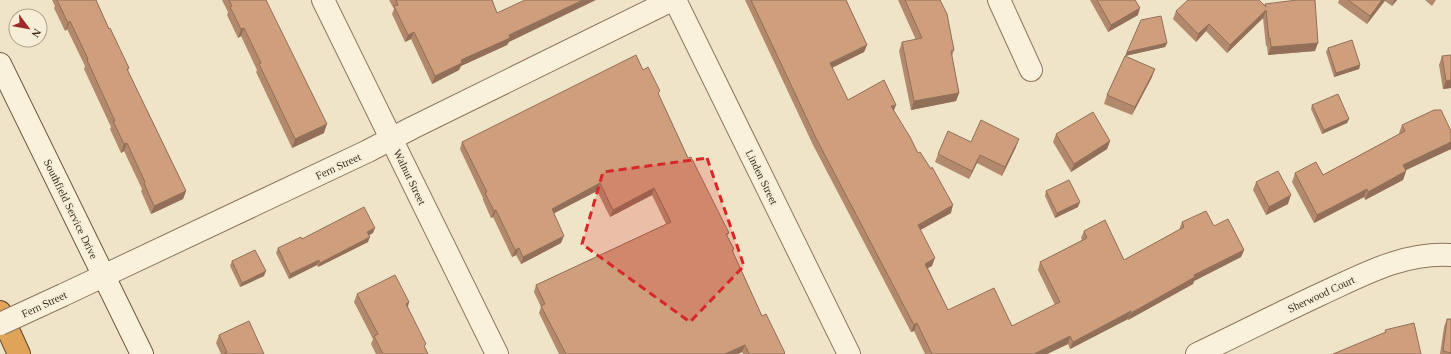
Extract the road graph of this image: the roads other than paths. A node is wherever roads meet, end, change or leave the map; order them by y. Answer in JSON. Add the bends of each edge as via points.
{"nodes":[{"id":1,"x":323,"y":0,"type":"edge"},
{"id":2,"x":672,"y":0,"type":"edge"},
{"id":3,"x":675,"y":0,"type":"edge"},
{"id":4,"x":999,"y":0,"type":"edge"},
{"id":5,"x":0,"y":64,"type":"edge"},
{"id":6,"x":1031,"y":70,"type":"dead end"},
{"id":7,"x":392,"y":139,"type":"junction"},
{"id":8,"x":1451,"y":255,"type":"edge"},
{"id":9,"x":104,"y":276,"type":"junction"},
{"id":10,"x":0,"y":312,"type":"edge"},
{"id":11,"x":0,"y":324,"type":"edge"},
{"id":12,"x":1232,"y":346,"type":"edge"},
{"id":13,"x":19,"y":354,"type":"edge"},
{"id":14,"x":142,"y":354,"type":"edge"},
{"id":15,"x":497,"y":354,"type":"edge"},
{"id":16,"x":849,"y":354,"type":"edge"},
{"id":17,"x":1197,"y":354,"type":"edge"}],
"edges":[{"from":1,"to":7,"type":"street","name":"Walnut Street"},
{"from":2,"to":7,"type":"street","name":"Fern Street"},
{"from":3,"to":16,"type":"street","name":"Linden Street"},
{"from":4,"to":6,"type":"street"},
{"from":5,"to":9,"type":"street","name":"Southfield Service Drive"},
{"from":7,"to":9,"type":"street","name":"Fern Street"},
{"from":7,"to":15,"type":"street","name":"Walnut Street"},
{"from":8,"to":12,"type":"street","name":"Sherwood Court","via":[[1416,257],[1385,265],[1273,316]]},
{"from":9,"to":11,"type":"street","name":"Fern Street","bridge":true},
{"from":9,"to":14,"type":"street","name":"Southfield Service Drive"},
{"from":10,"to":13,"type":"highway"},
{"from":12,"to":17,"type":"street","name":"Sherwood Court"}]}
